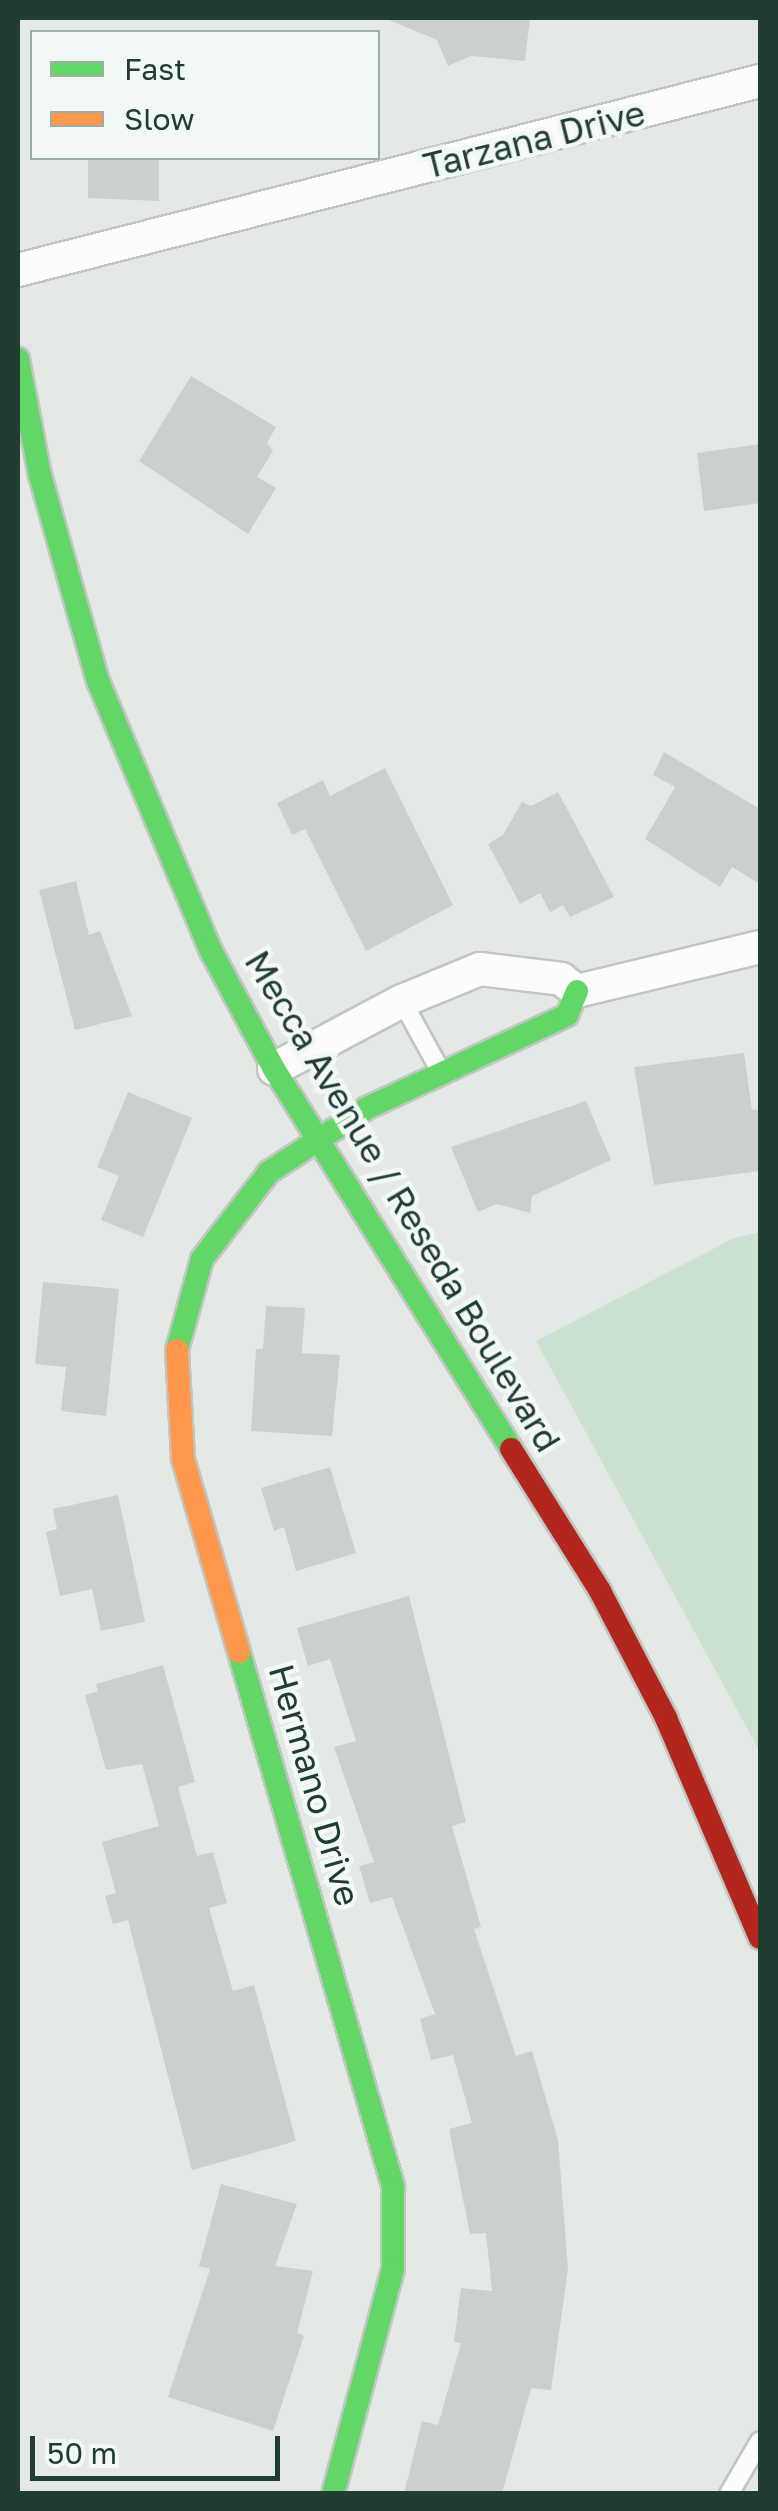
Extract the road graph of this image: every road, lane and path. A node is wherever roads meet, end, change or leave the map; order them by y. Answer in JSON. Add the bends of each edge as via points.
{"nodes":[{"id":1,"x":760,"y":81,"type":"edge"},
{"id":2,"x":18,"y":270,"type":"edge"},
{"id":3,"x":18,"y":358,"type":"edge"},
{"id":4,"x":760,"y":948,"type":"edge"},
{"id":5,"x":577,"y":991,"type":"junction"},
{"id":6,"x":402,"y":1001,"type":"junction"},
{"id":7,"x":274,"y":1069,"type":"junction"},
{"id":8,"x":440,"y":1070,"type":"junction"},
{"id":9,"x":316,"y":1138,"type":"junction"},
{"id":10,"x":760,"y":1938,"type":"edge"},
{"id":11,"x":760,"y":2442,"type":"edge"},
{"id":12,"x":333,"y":2494,"type":"edge"},
{"id":13,"x":730,"y":2494,"type":"edge"}],
"edges":[{"from":1,"to":2,"type":"street","name":"Tarzana Drive"},
{"from":3,"to":7,"type":"main road","name":"Mecca Avenue / Reseda Boulevard","via":[[40,474],[98,681],[164,850]]},
{"from":4,"to":5,"type":"street"},
{"from":5,"to":6,"type":"street","via":[[562,979],[480,970]]},
{"from":5,"to":8,"type":"main road","name":"Hermano Drive","via":[[568,1015]]},
{"from":6,"to":7,"type":"street"},
{"from":6,"to":8,"type":"lane"},
{"from":7,"to":9,"type":"main road","name":"Mecca Avenue / Reseda Boulevard"},
{"from":8,"to":9,"type":"main road","name":"Hermano Drive"},
{"from":9,"to":10,"type":"main road","name":"Mecca Avenue / Reseda Boulevard","via":[[600,1591],[666,1718]]},
{"from":9,"to":12,"type":"main road","name":"Hermano Drive","via":[[260,1180],[202,1260],[178,1329],[174,1386],[183,1459],[393,2186],[393,2269]]},
{"from":11,"to":13,"type":"lane"}]}
